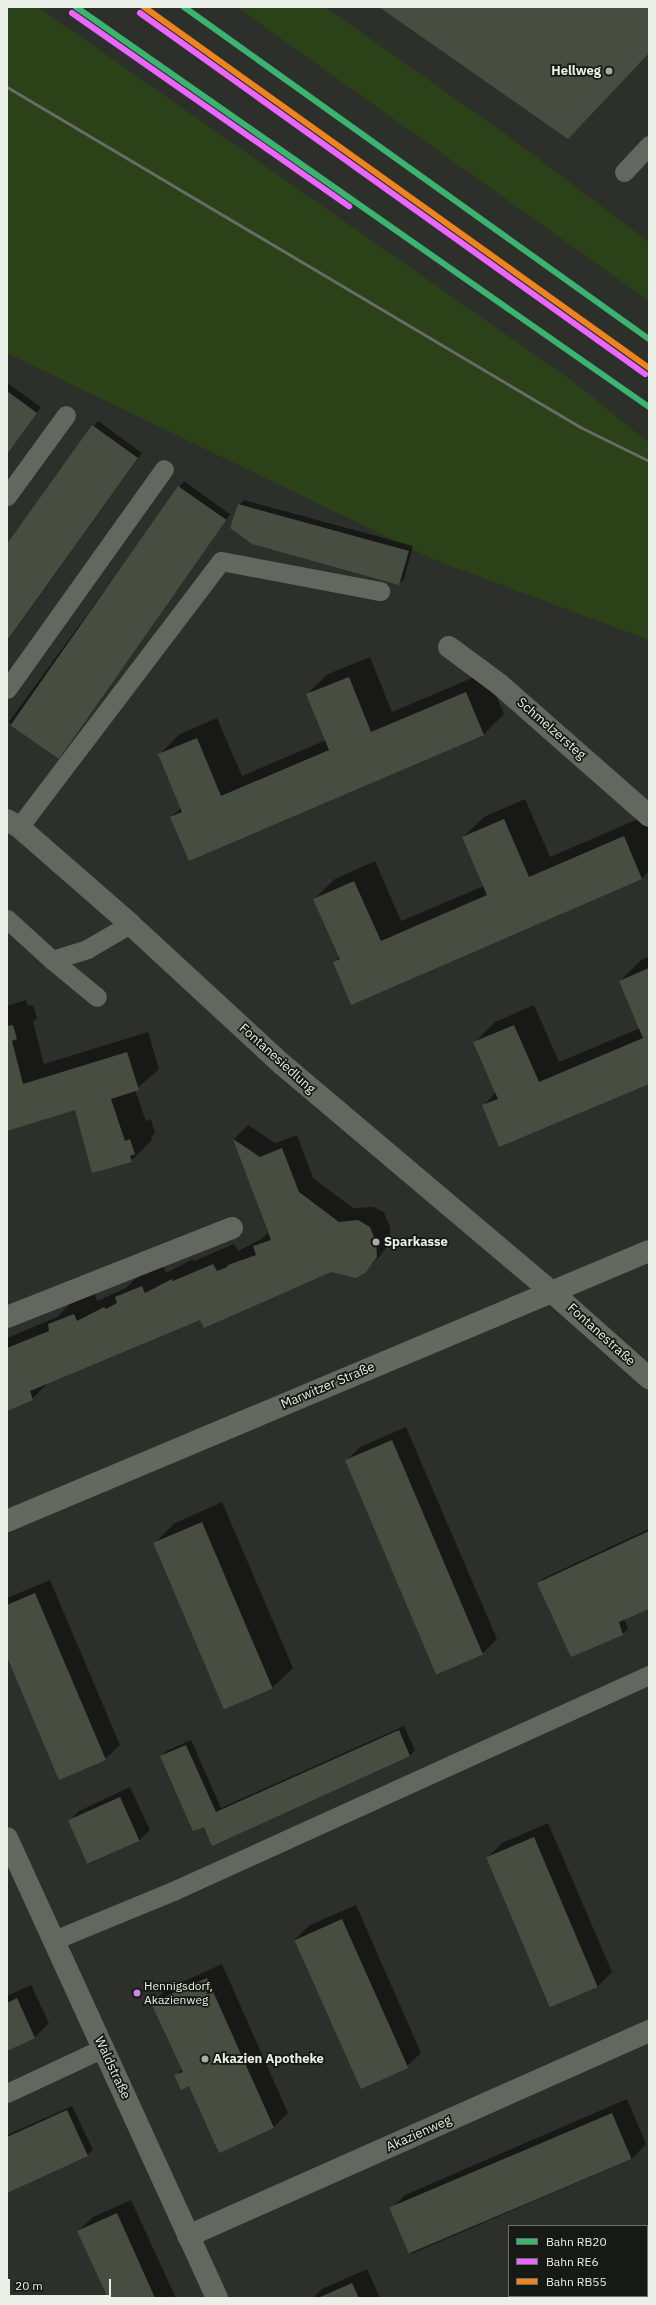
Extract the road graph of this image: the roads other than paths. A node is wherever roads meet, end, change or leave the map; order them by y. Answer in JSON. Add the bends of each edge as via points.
{"nodes":[{"id":1,"x":649,"y":145,"type":"edge"},
{"id":2,"x":624,"y":172,"type":"dead end"},
{"id":3,"x":66,"y":414,"type":"dead end"},
{"id":4,"x":164,"y":469,"type":"dead end"},
{"id":5,"x":7,"y":496,"type":"edge"},
{"id":6,"x":380,"y":591,"type":"dead end"},
{"id":7,"x":449,"y":647,"type":"dead end"},
{"id":8,"x":7,"y":689,"type":"edge"},
{"id":9,"x":649,"y":816,"type":"edge"},
{"id":10,"x":13,"y":823,"type":"edge"},
{"id":11,"x":7,"y":919,"type":"edge"},
{"id":12,"x":130,"y":924,"type":"junction"},
{"id":13,"x":52,"y":960,"type":"junction"},
{"id":14,"x":96,"y":997,"type":"dead end"},
{"id":15,"x":232,"y":1228,"type":"dead end"},
{"id":16,"x":649,"y":1251,"type":"edge"},
{"id":17,"x":552,"y":1292,"type":"junction"},
{"id":18,"x":7,"y":1318,"type":"edge"},
{"id":19,"x":649,"y":1378,"type":"edge"},
{"id":20,"x":7,"y":1521,"type":"edge"},
{"id":21,"x":649,"y":1674,"type":"edge"},
{"id":22,"x":7,"y":1838,"type":"edge"},
{"id":23,"x":54,"y":1940,"type":"junction"},
{"id":24,"x":649,"y":2031,"type":"edge"},
{"id":25,"x":103,"y":2048,"type":"junction"},
{"id":26,"x":7,"y":2093,"type":"edge"},
{"id":27,"x":188,"y":2236,"type":"junction"},
{"id":28,"x":217,"y":2298,"type":"edge"}],
"edges":[{"from":1,"to":2,"type":"lane"},
{"from":3,"to":5,"type":"lane"},
{"from":4,"to":8,"type":"lane"},
{"from":6,"to":10,"type":"lane","via":[[221,561]]},
{"from":7,"to":9,"type":"street","name":"Schmelzersteg","via":[[499,684]]},
{"from":10,"to":12,"type":"street","name":"Fontanesiedlung"},
{"from":11,"to":13,"type":"lane"},
{"from":12,"to":13,"type":"lane","via":[[87,949]]},
{"from":12,"to":17,"type":"street","name":"Fontanesiedlung","via":[[283,1065]]},
{"from":13,"to":14,"type":"lane"},
{"from":15,"to":18,"type":"street"},
{"from":16,"to":17,"type":"main road","name":"Marwitzer Straße"},
{"from":17,"to":19,"type":"main road","name":"Fontanestraße"},
{"from":17,"to":20,"type":"main road","name":"Marwitzer Straße"},
{"from":21,"to":23,"type":"lane","via":[[174,1891]]},
{"from":22,"to":23,"type":"street","name":"Waldstraße"},
{"from":23,"to":25,"type":"street","name":"Waldstraße"},
{"from":24,"to":27,"type":"street","name":"Akazienweg"},
{"from":25,"to":26,"type":"lane"},
{"from":25,"to":27,"type":"street","name":"Waldstraße"},
{"from":27,"to":28,"type":"street","name":"Waldstraße"}]}
